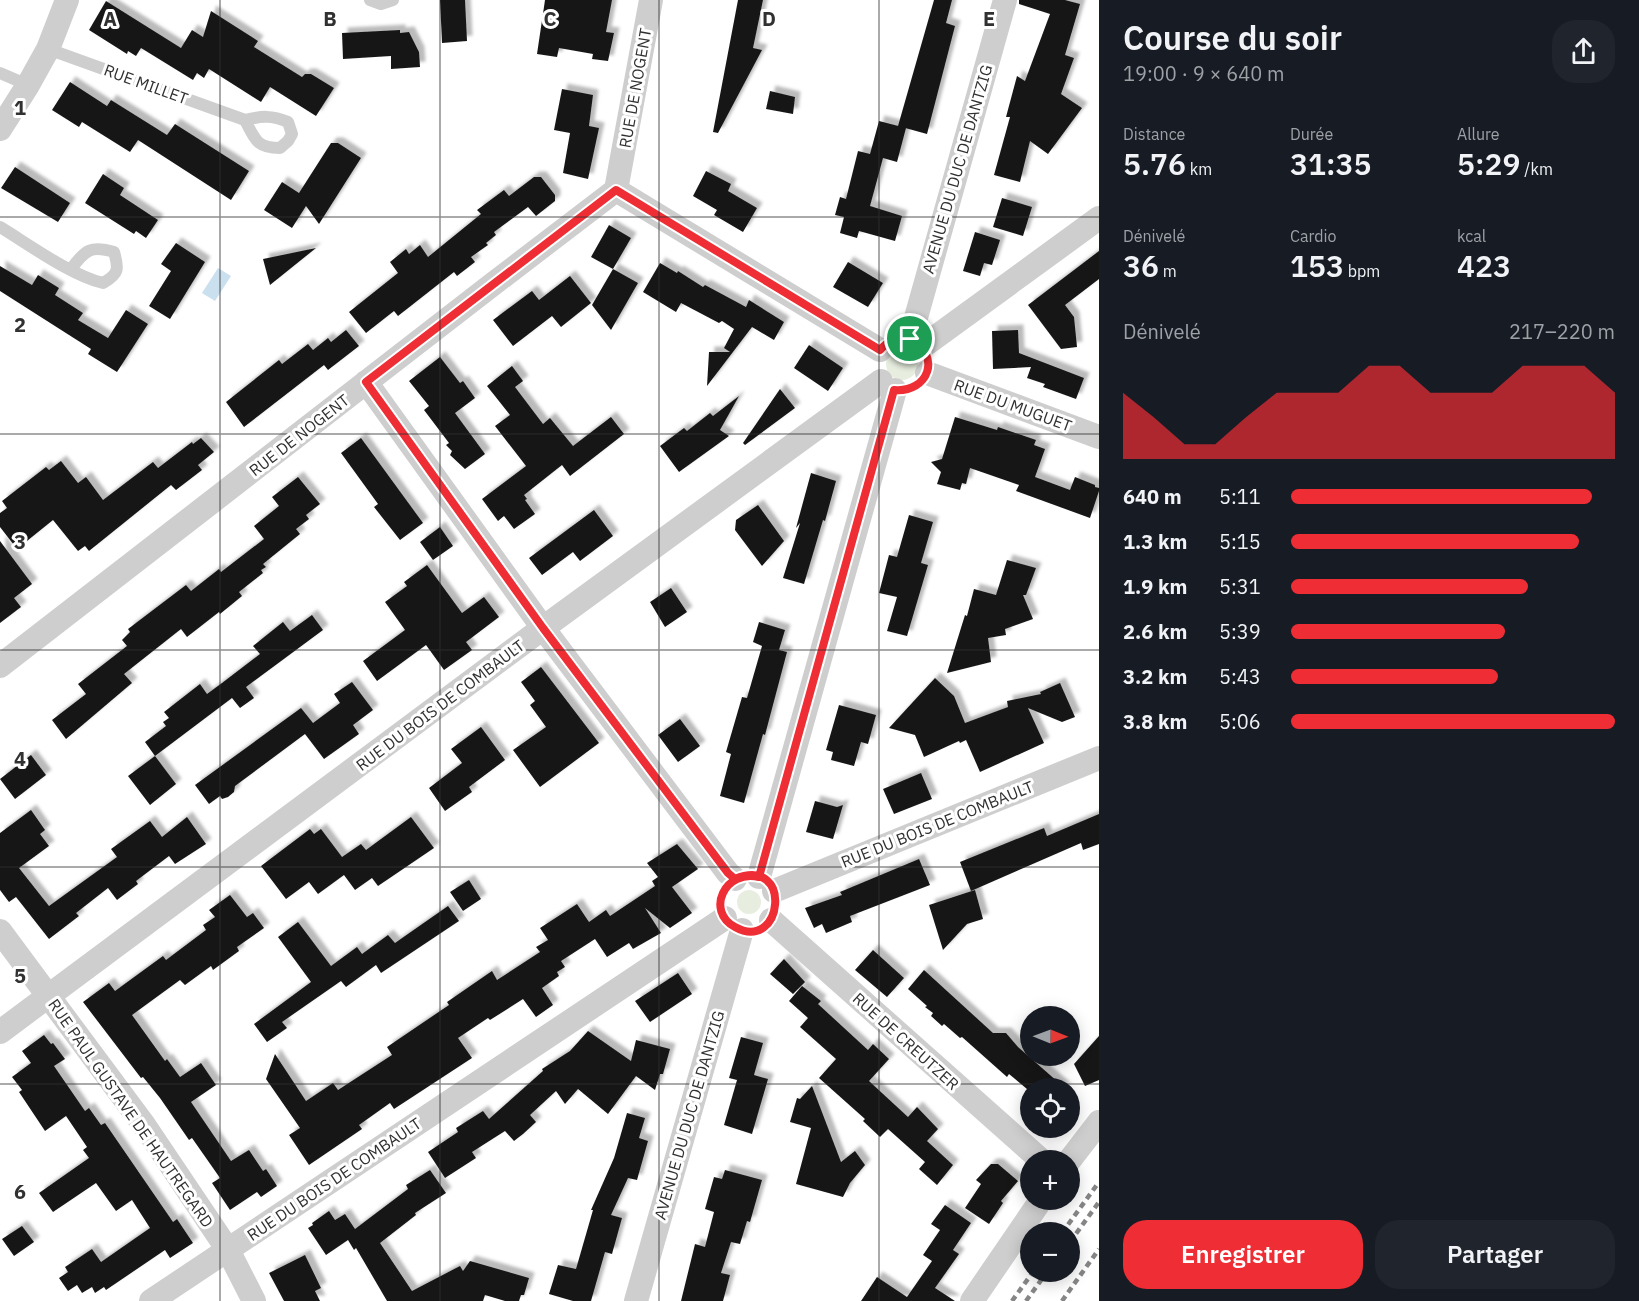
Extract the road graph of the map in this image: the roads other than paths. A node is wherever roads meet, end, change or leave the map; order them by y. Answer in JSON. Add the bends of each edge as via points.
{"nodes":[{"id":1,"x":67,"y":0,"type":"edge"},
{"id":2,"x":370,"y":0,"type":"edge"},
{"id":3,"x":393,"y":0,"type":"edge"},
{"id":4,"x":651,"y":0,"type":"edge"},
{"id":5,"x":1005,"y":0,"type":"edge"},
{"id":6,"x":48,"y":49,"type":"junction"},
{"id":7,"x":0,"y":73,"type":"edge"},
{"id":8,"x":28,"y":85,"type":"junction"},
{"id":9,"x":245,"y":120,"type":"dead end"},
{"id":10,"x":0,"y":129,"type":"edge"},
{"id":11,"x":616,"y":190,"type":"junction"},
{"id":12,"x":1099,"y":218,"type":"edge"},
{"id":13,"x":0,"y":226,"type":"edge"},
{"id":14,"x":70,"y":269,"type":"dead end"},
{"id":15,"x":916,"y":343,"type":"junction"},
{"id":16,"x":880,"y":350,"type":"junction"},
{"id":17,"x":927,"y":373,"type":"junction"},
{"id":18,"x":366,"y":382,"type":"junction"},
{"id":19,"x":888,"y":386,"type":"junction"},
{"id":20,"x":1099,"y":437,"type":"edge"},
{"id":21,"x":543,"y":628,"type":"junction"},
{"id":22,"x":0,"y":666,"type":"edge"},
{"id":23,"x":1099,"y":758,"type":"edge"},
{"id":24,"x":756,"y":882,"type":"junction"},
{"id":25,"x":771,"y":920,"type":"junction"},
{"id":26,"x":734,"y":924,"type":"junction"},
{"id":27,"x":0,"y":931,"type":"edge"},
{"id":28,"x":48,"y":996,"type":"junction"},
{"id":29,"x":0,"y":1032,"type":"edge"},
{"id":30,"x":1099,"y":1122,"type":"edge"},
{"id":31,"x":1030,"y":1150,"type":"edge"},
{"id":32,"x":1077,"y":1150,"type":"edge"},
{"id":33,"x":1034,"y":1210,"type":"edge"},
{"id":34,"x":228,"y":1250,"type":"junction"},
{"id":35,"x":151,"y":1301,"type":"edge"},
{"id":36,"x":254,"y":1301,"type":"edge"},
{"id":37,"x":636,"y":1301,"type":"edge"},
{"id":38,"x":972,"y":1301,"type":"edge"}],
"edges":[{"from":1,"to":6,"type":"street"},
{"from":2,"to":3,"type":"lane","via":[[381,4]]},
{"from":4,"to":11,"type":"street","name":"RUE DE NOGENT"},
{"from":5,"to":15,"type":"street","name":"AVENUE DU DUC DE DANTZIG"},
{"from":6,"to":8,"type":"street"},
{"from":6,"to":9,"type":"lane","name":"RUE MILLET"},
{"from":7,"to":8,"type":"lane"},
{"from":8,"to":10,"type":"street"},
{"from":11,"to":16,"type":"street"},
{"from":11,"to":18,"type":"street","name":"RUE DE NOGENT"},
{"from":12,"to":15,"type":"street"},
{"from":13,"to":14,"type":"lane"},
{"from":15,"to":16,"type":"street","via":[[895,339]]},
{"from":15,"to":17,"type":"street","via":[[926,354]]},
{"from":16,"to":19,"type":"street","via":[[877,373]]},
{"from":17,"to":19,"type":"street","via":[[922,382],[906,391]]},
{"from":17,"to":20,"type":"street","name":"RUE DU MUGUET"},
{"from":18,"to":21,"type":"street"},
{"from":18,"to":22,"type":"street","name":"RUE DE NOGENT"},
{"from":19,"to":21,"type":"street","name":"RUE DU BOIS DE COMBAULT"},
{"from":19,"to":24,"type":"street"},
{"from":21,"to":24,"type":"street","via":[[728,873]]},
{"from":21,"to":28,"type":"street","name":"RUE DU BOIS DE COMBAULT"},
{"from":23,"to":24,"type":"street","name":"RUE DU BOIS DE COMBAULT"},
{"from":24,"to":25,"type":"street","via":[[777,906]]},
{"from":24,"to":26,"type":"street","via":[[723,892],[722,910]]},
{"from":25,"to":26,"type":"street","via":[[758,929]]},
{"from":25,"to":31,"type":"street","name":"RUE DE CREUTZER"},
{"from":26,"to":34,"type":"street","name":"RUE DU BOIS DE COMBAULT"},
{"from":26,"to":37,"type":"street","name":"AVENUE DU DUC DE DANTZIG"},
{"from":27,"to":28,"type":"street","name":"RUE PAUL GUSTAVE DE HAUTREGARD"},
{"from":28,"to":29,"type":"street","name":"RUE DU BOIS DE COMBAULT"},
{"from":28,"to":34,"type":"street","name":"RUE PAUL GUSTAVE DE HAUTREGARD","via":[[144,1125]]},
{"from":30,"to":32,"type":"street"},
{"from":33,"to":38,"type":"street"},
{"from":34,"to":35,"type":"street","name":"RUE DU BOIS DE COMBAULT"},
{"from":34,"to":36,"type":"street","name":"RUE PAUL GUSTAVE DE HAUTREGARD"}]}
